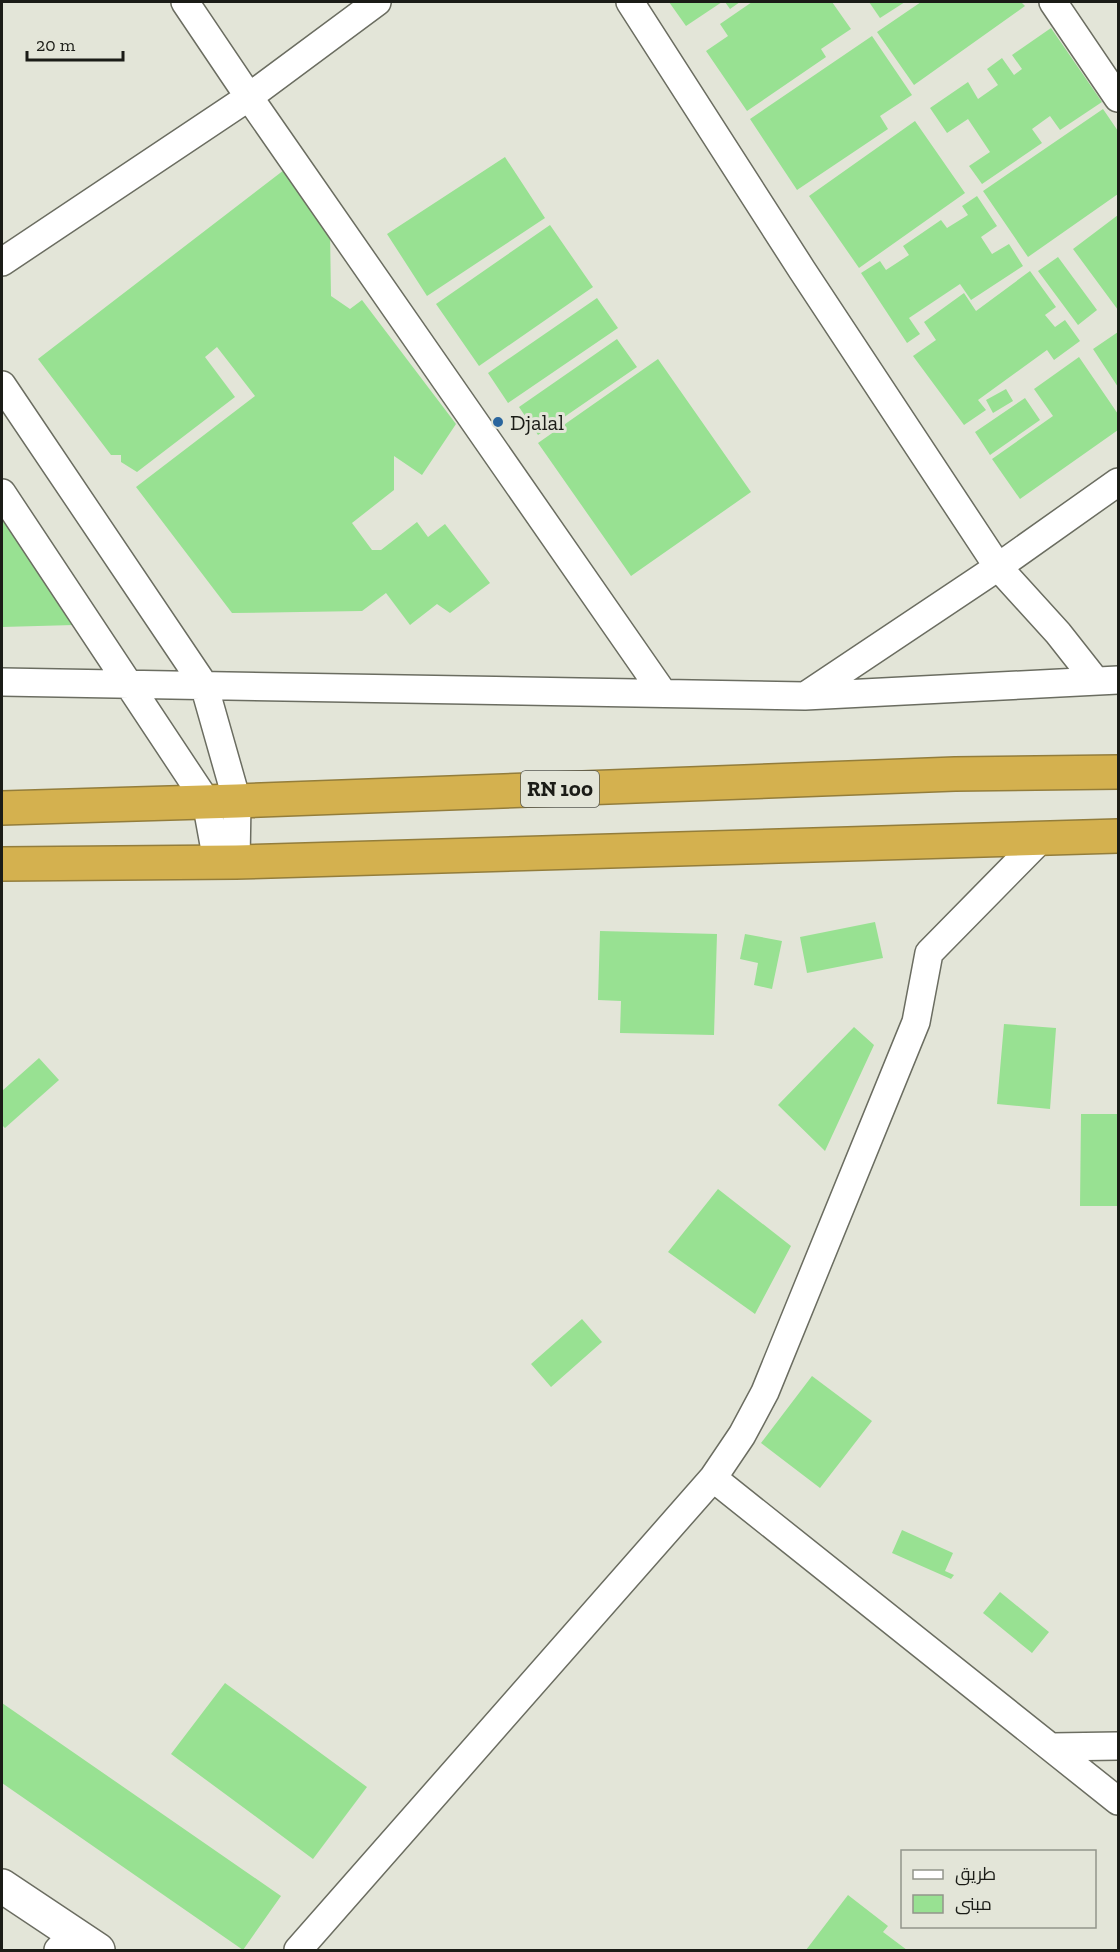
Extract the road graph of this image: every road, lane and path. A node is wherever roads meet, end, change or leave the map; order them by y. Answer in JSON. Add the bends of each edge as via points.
{"nodes":[{"id":1,"x":185,"y":2,"type":"edge"},
{"id":2,"x":377,"y":2,"type":"edge"},
{"id":3,"x":630,"y":2,"type":"edge"},
{"id":4,"x":1053,"y":2,"type":"edge"},
{"id":5,"x":249,"y":97,"type":"junction"},
{"id":6,"x":1119,"y":98,"type":"edge"},
{"id":7,"x":2,"y":262,"type":"edge"},
{"id":8,"x":2,"y":385,"type":"edge"},
{"id":9,"x":1119,"y":482,"type":"edge"},
{"id":10,"x":2,"y":493,"type":"edge"},
{"id":11,"x":998,"y":567,"type":"junction"},
{"id":12,"x":1107,"y":680,"type":"edge"},
{"id":13,"x":2,"y":682,"type":"edge"},
{"id":14,"x":128,"y":683,"type":"junction"},
{"id":15,"x":204,"y":685,"type":"junction"},
{"id":16,"x":663,"y":693,"type":"junction"},
{"id":17,"x":805,"y":696,"type":"junction"},
{"id":18,"x":1119,"y":771,"type":"edge"},
{"id":19,"x":222,"y":801,"type":"junction"},
{"id":20,"x":2,"y":808,"type":"edge"},
{"id":21,"x":1119,"y":836,"type":"edge"},
{"id":22,"x":1043,"y":837,"type":"junction"},
{"id":23,"x":226,"y":861,"type":"junction"},
{"id":24,"x":2,"y":864,"type":"edge"},
{"id":25,"x":713,"y":1478,"type":"junction"},
{"id":26,"x":1119,"y":1746,"type":"edge"},
{"id":27,"x":1052,"y":1748,"type":"junction"},
{"id":28,"x":1119,"y":1801,"type":"edge"},
{"id":29,"x":2,"y":1886,"type":"edge"},
{"id":30,"x":76,"y":1945,"type":"edge"},
{"id":31,"x":298,"y":1950,"type":"edge"}],
"edges":[{"from":1,"to":5,"type":"street"},
{"from":2,"to":5,"type":"street"},
{"from":3,"to":11,"type":"street"},
{"from":4,"to":6,"type":"street"},
{"from":5,"to":7,"type":"street"},
{"from":5,"to":16,"type":"street"},
{"from":8,"to":15,"type":"street"},
{"from":9,"to":11,"type":"street"},
{"from":10,"to":14,"type":"street"},
{"from":11,"to":12,"type":"street"},
{"from":11,"to":17,"type":"street"},
{"from":12,"to":17,"type":"street"},
{"from":13,"to":14,"type":"street"},
{"from":14,"to":15,"type":"street"},
{"from":14,"to":19,"type":"street"},
{"from":15,"to":16,"type":"street"},
{"from":15,"to":19,"type":"street"},
{"from":16,"to":17,"type":"street"},
{"from":18,"to":19,"type":"highway","number":"RN 100"},
{"from":19,"to":20,"type":"highway","number":"RN 100"},
{"from":19,"to":23,"type":"street"},
{"from":21,"to":22,"type":"highway"},
{"from":22,"to":23,"type":"highway"},
{"from":22,"to":25,"type":"street","via":[[929,953],[916,1022],[769,1381],[742,1435]]},
{"from":23,"to":24,"type":"highway"},
{"from":25,"to":27,"type":"street"},
{"from":25,"to":31,"type":"street"},
{"from":26,"to":27,"type":"street"},
{"from":27,"to":28,"type":"street"},
{"from":29,"to":30,"type":"main road"}]}
